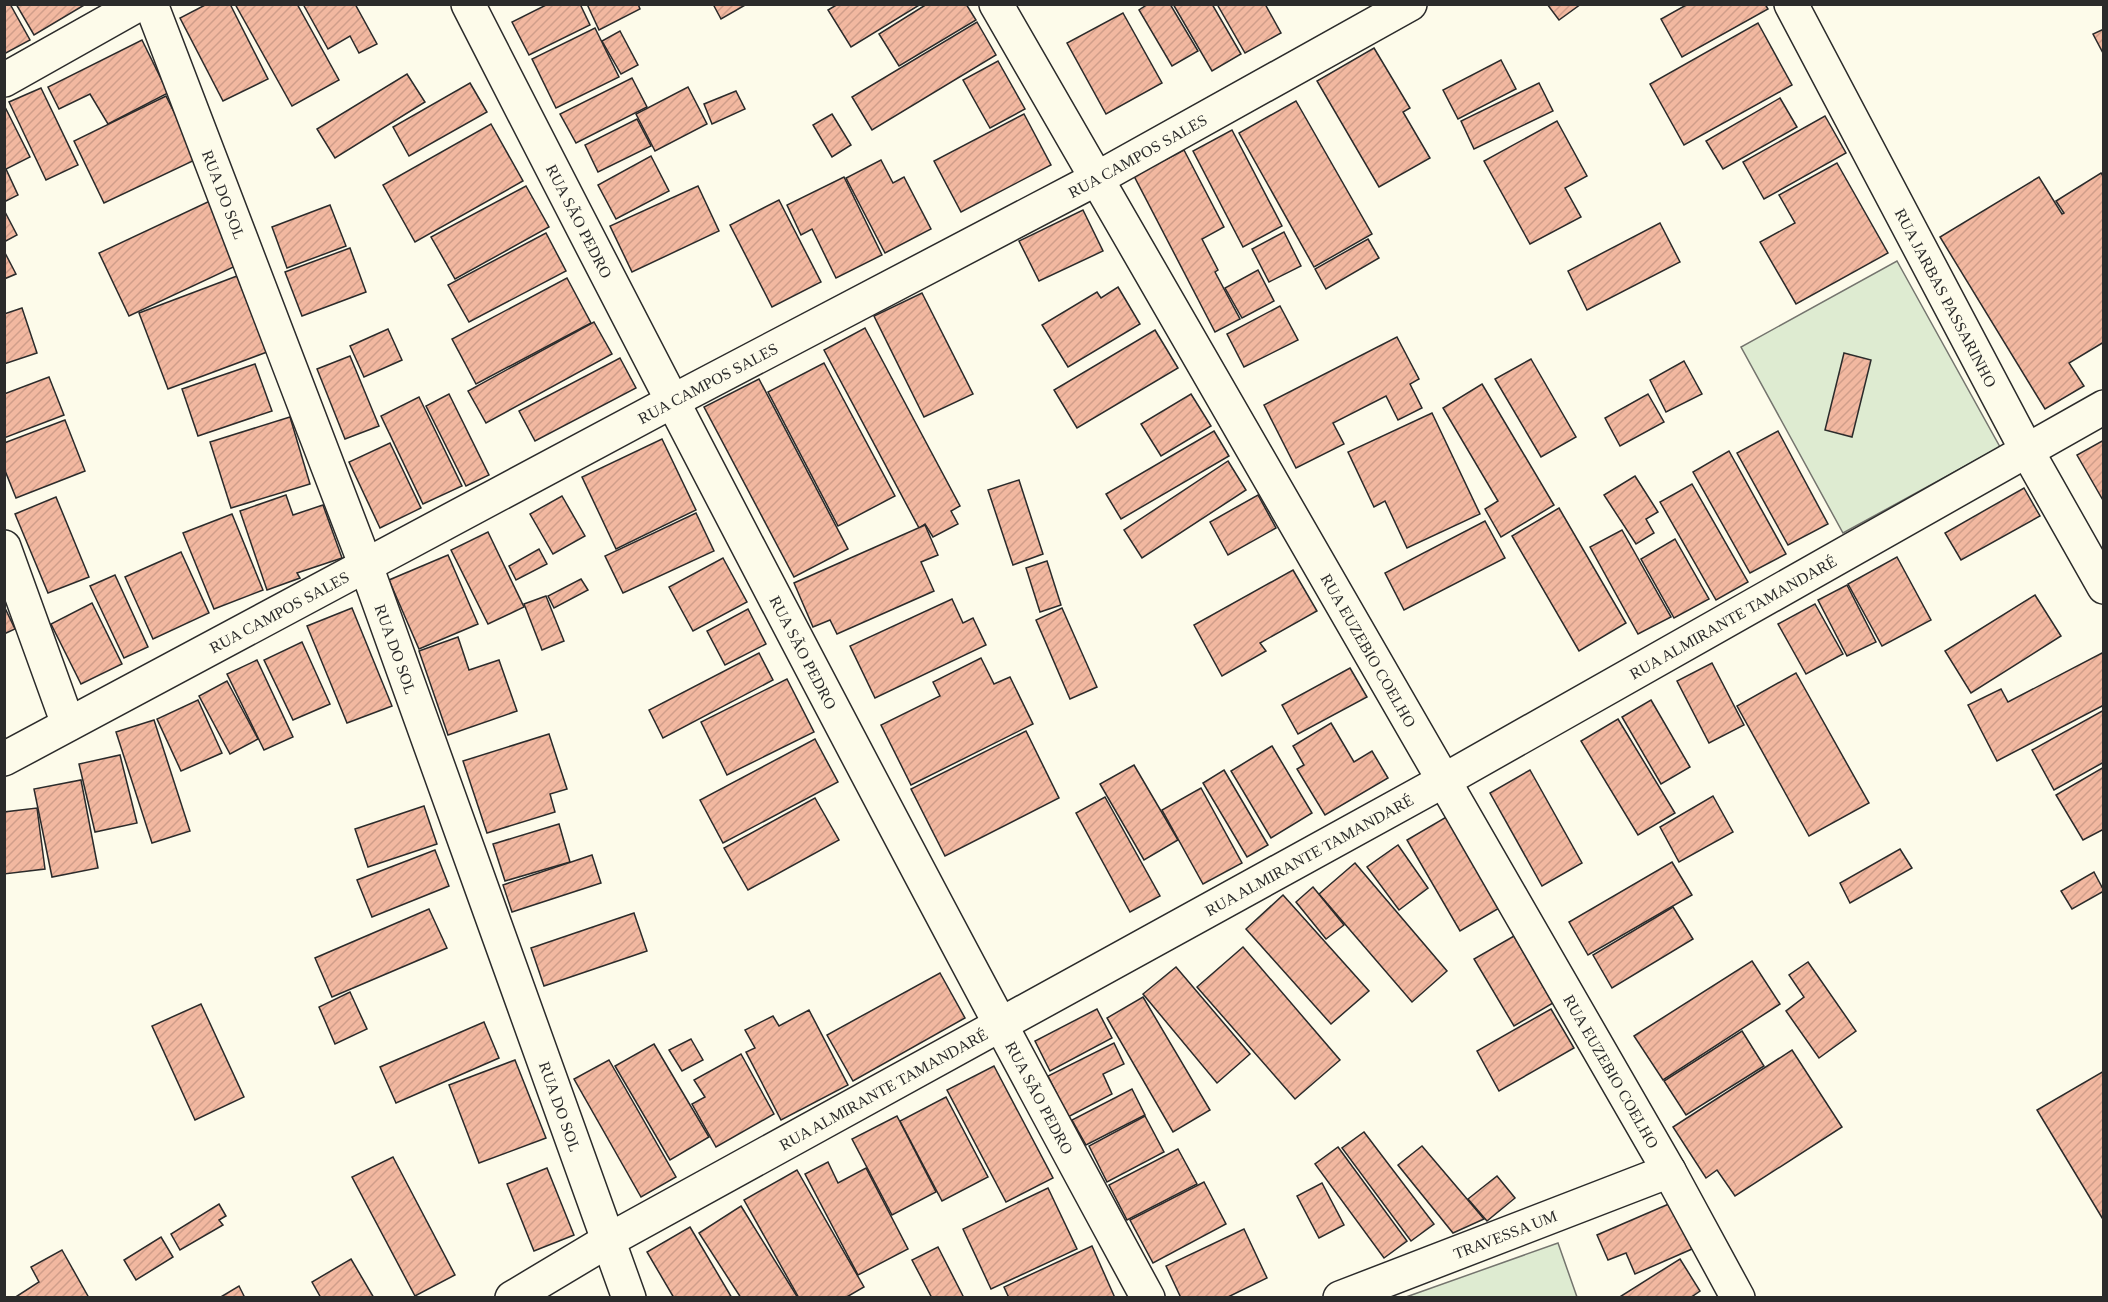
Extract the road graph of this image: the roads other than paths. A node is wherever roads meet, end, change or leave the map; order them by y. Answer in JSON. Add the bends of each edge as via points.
{"nodes":[{"id":1,"x":139,"y":4,"type":"edge"},
{"id":2,"x":151,"y":4,"type":"edge"},
{"id":3,"x":468,"y":4,"type":"edge"},
{"id":4,"x":996,"y":4,"type":"edge"},
{"id":5,"x":1410,"y":4,"type":"edge"},
{"id":6,"x":1791,"y":4,"type":"edge"},
{"id":7,"x":4,"y":80,"type":"edge"},
{"id":8,"x":1096,"y":179,"type":"junction"},
{"id":9,"x":671,"y":402,"type":"junction"},
{"id":10,"x":2103,"y":406,"type":"edge"},
{"id":11,"x":2026,"y":448,"type":"junction"},
{"id":12,"x":4,"y":547,"type":"edge"},
{"id":13,"x":366,"y":566,"type":"junction"},
{"id":14,"x":2103,"y":587,"type":"edge"},
{"id":15,"x":68,"y":724,"type":"junction"},
{"id":16,"x":4,"y":759,"type":"edge"},
{"id":17,"x":1443,"y":781,"type":"junction"},
{"id":18,"x":1000,"y":1025,"type":"junction"},
{"id":19,"x":1669,"y":1170,"type":"junction"},
{"id":20,"x":609,"y":1240,"type":"junction"},
{"id":21,"x":512,"y":1298,"type":"edge"},
{"id":22,"x":629,"y":1298,"type":"edge"},
{"id":23,"x":1148,"y":1298,"type":"edge"},
{"id":24,"x":1340,"y":1298,"type":"edge"},
{"id":25,"x":1738,"y":1298,"type":"edge"}],
"edges":[{"from":1,"to":7,"type":"street"},
{"from":2,"to":13,"type":"street","name":"RUA DO SOL"},
{"from":3,"to":9,"type":"street","name":"RUA SÃO PEDRO"},
{"from":4,"to":8,"type":"street","name":"RUA EUZEBIO COELHO"},
{"from":5,"to":8,"type":"street","name":"RUA CAMPOS SALES"},
{"from":6,"to":11,"type":"street","name":"RUA JARBAS PASSARINHO"},
{"from":8,"to":9,"type":"street","name":"RUA CAMPOS SALES"},
{"from":8,"to":17,"type":"street","name":"RUA EUZEBIO COELHO"},
{"from":9,"to":13,"type":"street","name":"RUA CAMPOS SALES"},
{"from":9,"to":18,"type":"street","name":"RUA SÃO PEDRO"},
{"from":10,"to":11,"type":"street","name":"RUA ALMIRANTE TAMANDARÉ"},
{"from":11,"to":14,"type":"street","name":"RUA JARBAS PASSARINHO"},
{"from":11,"to":17,"type":"street","name":"RUA ALMIRANTE TAMANDARÉ"},
{"from":12,"to":15,"type":"street"},
{"from":13,"to":15,"type":"street","name":"RUA CAMPOS SALES"},
{"from":13,"to":20,"type":"street","name":"RUA DO SOL"},
{"from":15,"to":16,"type":"street","name":"RUA CAMPOS SALES"},
{"from":17,"to":18,"type":"street","name":"RUA ALMIRANTE TAMANDARÉ"},
{"from":17,"to":19,"type":"street","name":"RUA EUZEBIO COELHO"},
{"from":18,"to":20,"type":"street","name":"RUA ALMIRANTE TAMANDARÉ"},
{"from":18,"to":23,"type":"street","name":"RUA SÃO PEDRO"},
{"from":19,"to":24,"type":"street","name":"TRAVESSA UM"},
{"from":19,"to":25,"type":"street","name":"RUA EUZEBIO COELHO"},
{"from":20,"to":21,"type":"street","name":"RUA ALMIRANTE TAMANDARÉ"},
{"from":20,"to":22,"type":"street","name":"RUA DO SOL"}]}
